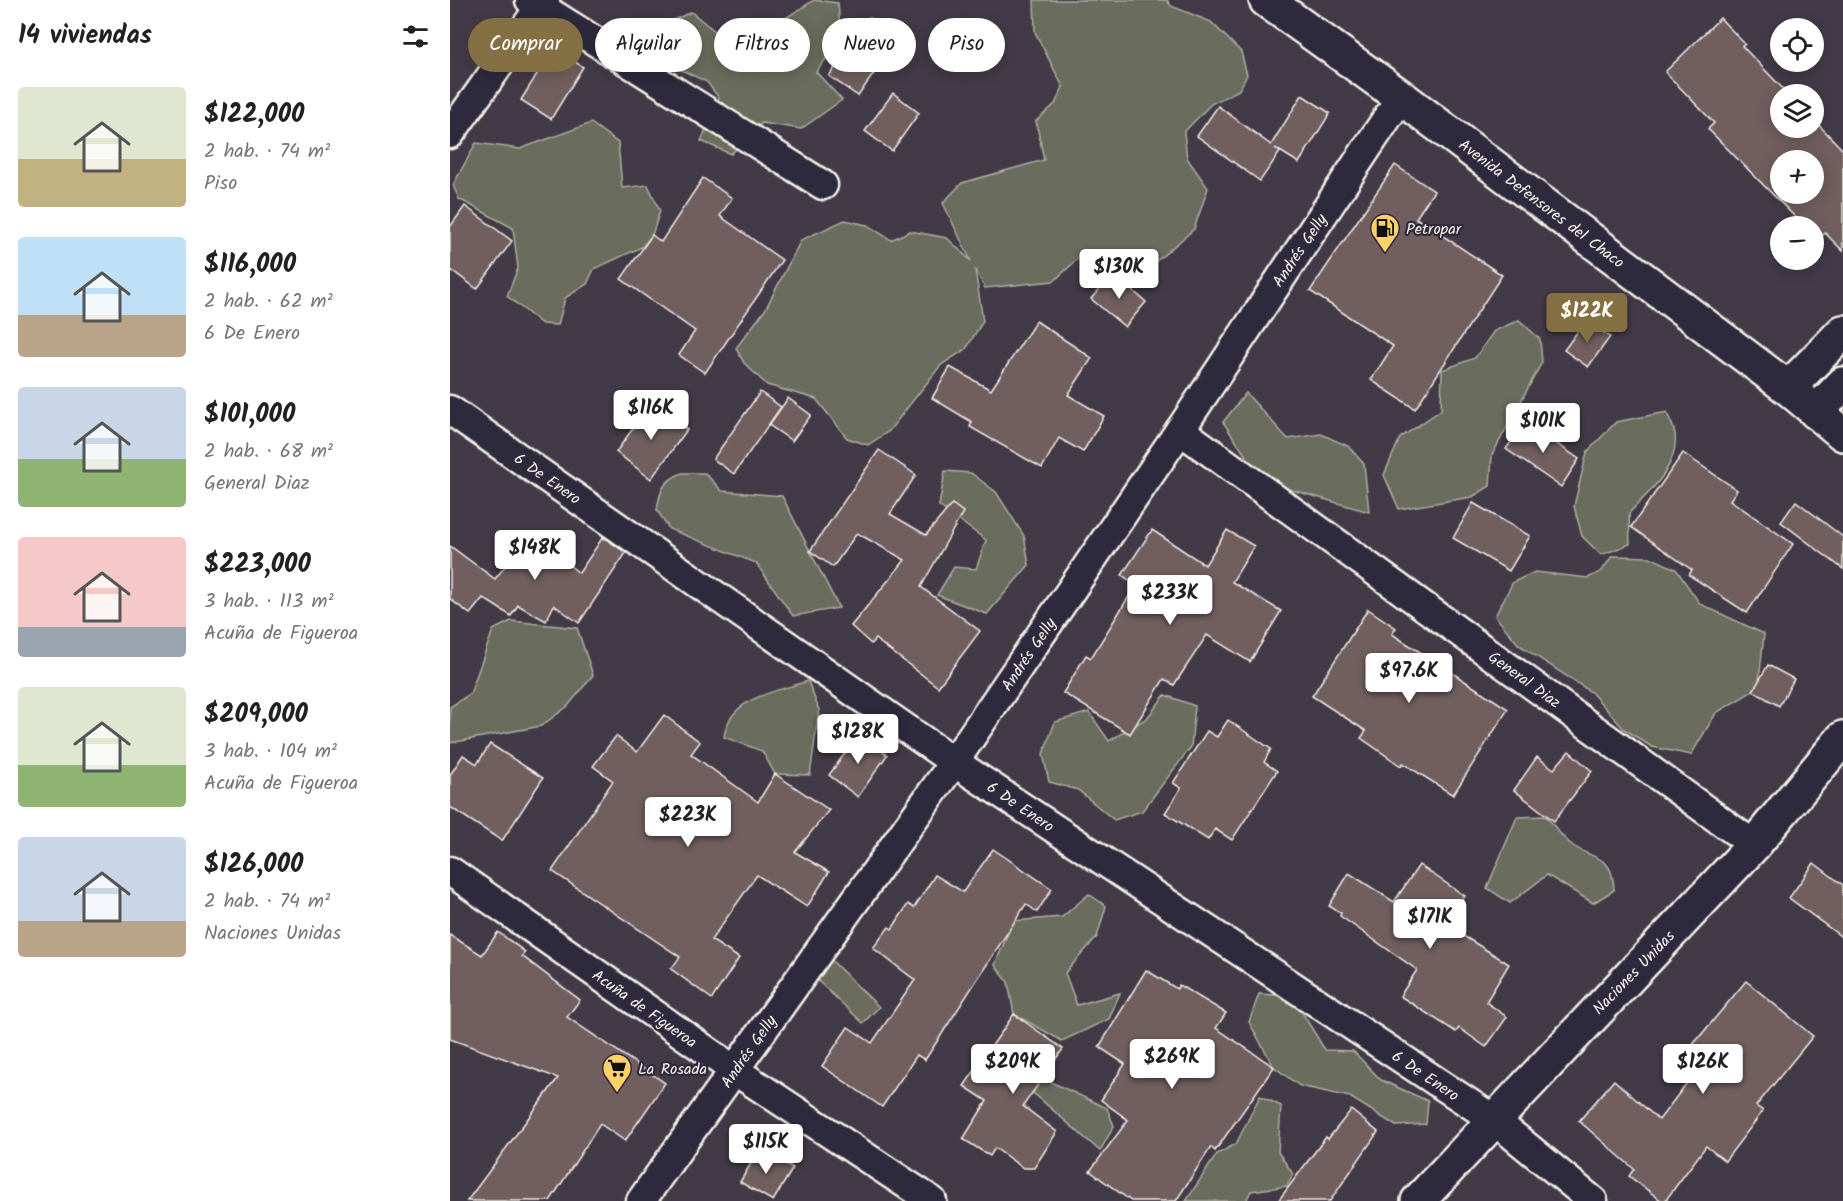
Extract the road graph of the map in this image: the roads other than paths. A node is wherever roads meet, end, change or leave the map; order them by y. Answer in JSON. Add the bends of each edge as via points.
{"nodes":[{"id":1,"x":1266,"y":0,"type":"edge"},
{"id":2,"x":539,"y":2,"type":"edge"},
{"id":3,"x":1401,"y":97,"type":"junction"},
{"id":4,"x":450,"y":134,"type":"edge"},
{"id":5,"x":823,"y":184,"type":"dead end"},
{"id":6,"x":1843,"y":332,"type":"edge"},
{"id":7,"x":1843,"y":384,"type":"edge"},
{"id":8,"x":1788,"y":388,"type":"junction"},
{"id":9,"x":450,"y":410,"type":"edge"},
{"id":10,"x":1816,"y":412,"type":"junction"},
{"id":11,"x":1180,"y":430,"type":"junction"},
{"id":12,"x":1843,"y":434,"type":"edge"},
{"id":13,"x":1843,"y":738,"type":"edge"},
{"id":14,"x":954,"y":762,"type":"junction"},
{"id":15,"x":1754,"y":845,"type":"junction"},
{"id":16,"x":450,"y":871,"type":"edge"},
{"id":17,"x":734,"y":1070,"type":"junction"},
{"id":18,"x":1493,"y":1119,"type":"junction"},
{"id":19,"x":641,"y":1201,"type":"edge"},
{"id":20,"x":932,"y":1201,"type":"edge"},
{"id":21,"x":1418,"y":1201,"type":"edge"},
{"id":22,"x":1593,"y":1201,"type":"edge"}],
"edges":[{"from":1,"to":3,"type":"street","name":"Avenida Defensores del Chaco"},
{"from":2,"to":4,"type":"street"},
{"from":2,"to":5,"type":"street"},
{"from":3,"to":8,"type":"street","name":"Avenida Defensores del Chaco"},
{"from":3,"to":11,"type":"street","name":"Andrés Gelly"},
{"from":6,"to":8,"type":"street"},
{"from":7,"to":10,"type":"street"},
{"from":8,"to":10,"type":"street","name":"Avenida Defensores del Chaco"},
{"from":9,"to":14,"type":"street","name":"6 De Enero"},
{"from":10,"to":12,"type":"street","name":"Avenida Defensores del Chaco"},
{"from":11,"to":14,"type":"street","name":"Andrés Gelly"},
{"from":11,"to":15,"type":"street","name":"General Diaz"},
{"from":13,"to":15,"type":"street","name":"Naciones Unidas"},
{"from":14,"to":17,"type":"street","name":"Andrés Gelly"},
{"from":14,"to":18,"type":"street","name":"6 De Enero"},
{"from":15,"to":18,"type":"street","name":"Naciones Unidas"},
{"from":16,"to":17,"type":"street","name":"Acuña de Figueroa"},
{"from":17,"to":19,"type":"street","name":"Andrés Gelly"},
{"from":17,"to":20,"type":"street","name":"Acuña de Figueroa"},
{"from":18,"to":21,"type":"street","name":"Naciones Unidas"},
{"from":18,"to":22,"type":"street","name":"6 De Enero"}]}
